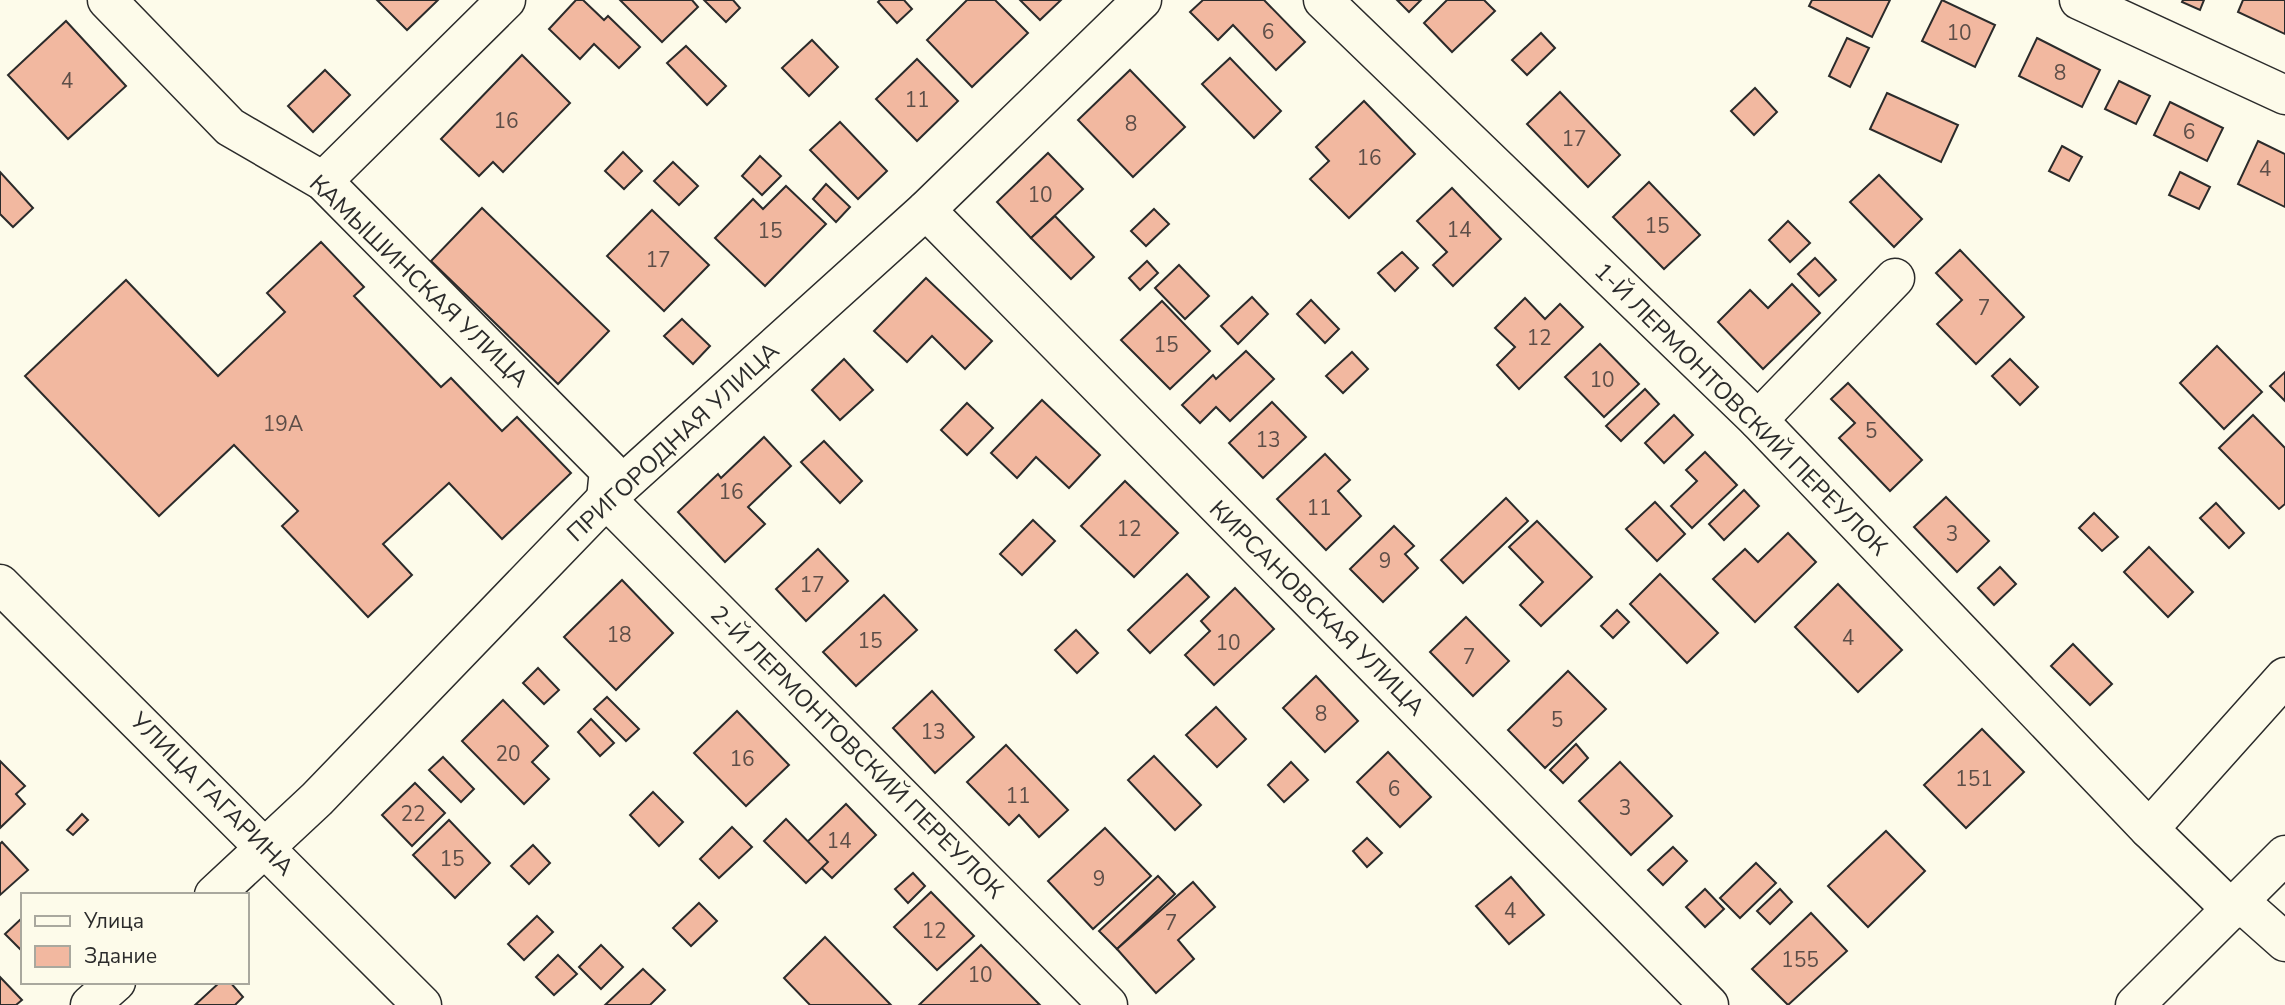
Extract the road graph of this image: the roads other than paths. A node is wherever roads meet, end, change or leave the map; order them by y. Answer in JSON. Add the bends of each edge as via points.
{"nodes":[{"id":1,"x":107,"y":0,"type":"edge"},
{"id":2,"x":506,"y":0,"type":"edge"},
{"id":3,"x":1142,"y":0,"type":"edge"},
{"id":4,"x":1323,"y":0,"type":"edge"},
{"id":5,"x":2079,"y":0,"type":"edge"},
{"id":6,"x":2285,"y":95,"type":"edge"},
{"id":7,"x":323,"y":181,"type":"junction"},
{"id":8,"x":926,"y":210,"type":"junction"},
{"id":9,"x":1895,"y":278,"type":"dead end"},
{"id":10,"x":1758,"y":420,"type":"junction"},
{"id":11,"x":606,"y":499,"type":"junction"},
{"id":12,"x":3,"y":594,"type":"edge"},
{"id":13,"x":2285,"y":677,"type":"edge"},
{"id":14,"x":2149,"y":829,"type":"junction"},
{"id":15,"x":266,"y":848,"type":"junction"},
{"id":16,"x":2285,"y":855,"type":"edge"},
{"id":17,"x":216,"y":893,"type":"edge"},
{"id":18,"x":2236,"y":906,"type":"junction"},
{"id":19,"x":2285,"y":942,"type":"edge"},
{"id":20,"x":114,"y":984,"type":"edge"},
{"id":21,"x":90,"y":1005,"type":"edge"},
{"id":22,"x":422,"y":1005,"type":"edge"},
{"id":23,"x":1108,"y":1005,"type":"edge"},
{"id":24,"x":1709,"y":1005,"type":"edge"},
{"id":25,"x":2136,"y":1005,"type":"edge"}],
"edges":[{"from":1,"to":7,"type":"street","name":"КАМЫШИНСКАЯ УЛИЦА","via":[[230,127]]},
{"from":2,"to":7,"type":"street"},
{"from":3,"to":8,"type":"street","name":"ПРИГОРОДНАЯ УЛИЦА"},
{"from":4,"to":10,"type":"street","name":"1-Й ЛЕРМОНТОВСКИЙ ПЕРЕУЛОК"},
{"from":5,"to":6,"type":"street"},
{"from":7,"to":11,"type":"street","name":"КАМЫШИНСКАЯ УЛИЦА","via":[[609,470]]},
{"from":8,"to":11,"type":"street","name":"ПРИГОРОДНАЯ УЛИЦА"},
{"from":8,"to":24,"type":"street","name":"КИРСАНОВСКАЯ УЛИЦА"},
{"from":9,"to":10,"type":"street"},
{"from":10,"to":14,"type":"street","name":"1-Й ЛЕРМОНТОВСКИЙ ПЕРЕУЛОК"},
{"from":11,"to":15,"type":"street","name":"ПРИГОРОДНАЯ УЛИЦА"},
{"from":11,"to":23,"type":"street","name":"2-Й ЛЕРМОНТОВСКИЙ ПЕРЕУЛОК"},
{"from":12,"to":15,"type":"street","name":"УЛИЦА ГАГАРИНА"},
{"from":13,"to":14,"type":"street"},
{"from":14,"to":18,"type":"street","name":"1-Й ЛЕРМОНТОВСКИЙ ПЕРЕУЛОК"},
{"from":15,"to":17,"type":"street","name":"ПРИГОРОДНАЯ УЛИЦА"},
{"from":15,"to":22,"type":"street","name":"УЛИЦА ГАГАРИНА"},
{"from":16,"to":18,"type":"street"},
{"from":18,"to":19,"type":"street","name":"1-Й ЛЕРМОНТОВСКИЙ ПЕРЕУЛОК"},
{"from":18,"to":25,"type":"street"},
{"from":20,"to":21,"type":"street"}]}
